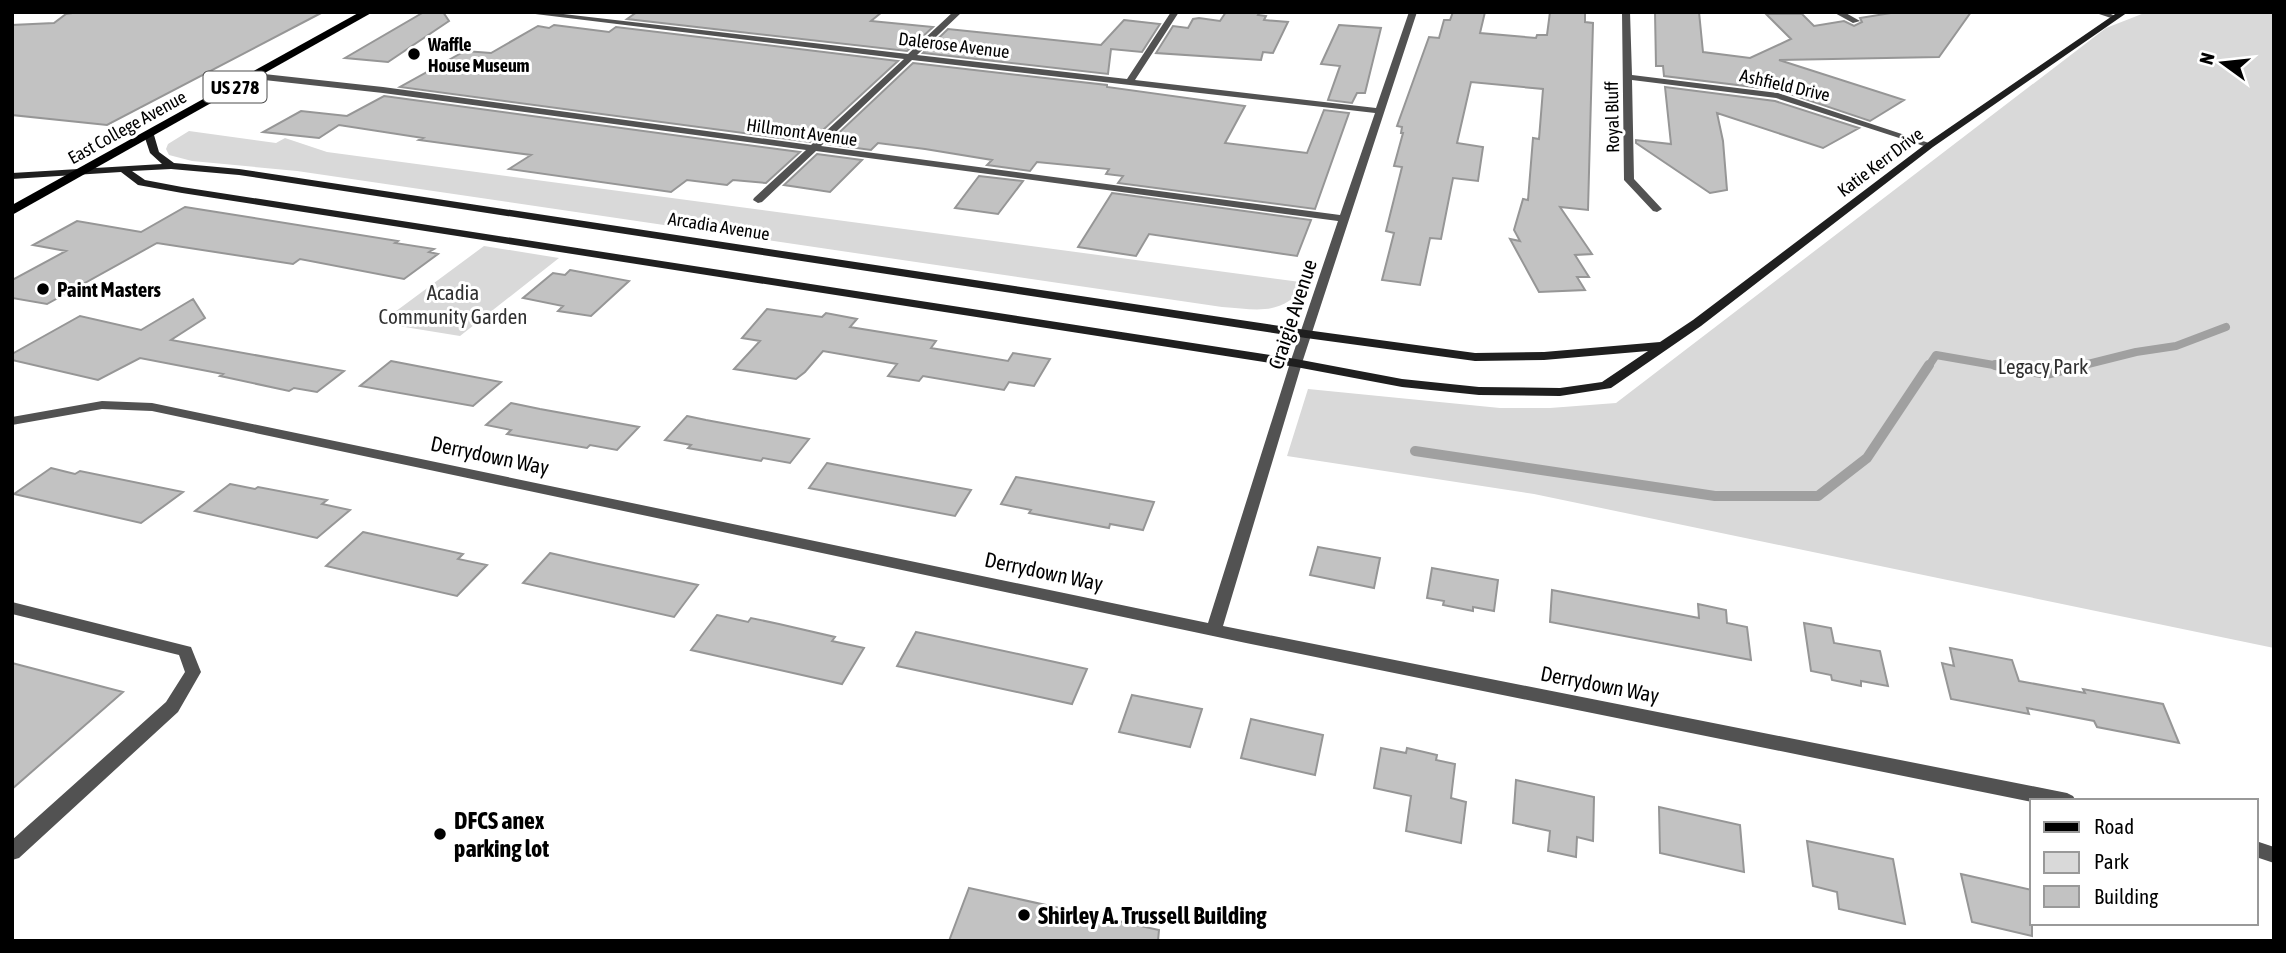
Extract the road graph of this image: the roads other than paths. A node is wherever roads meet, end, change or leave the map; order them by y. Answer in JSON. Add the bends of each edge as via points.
{"nodes":[{"id":1,"x":368,"y":12,"type":"edge"},
{"id":2,"x":523,"y":12,"type":"edge"},
{"id":3,"x":958,"y":12,"type":"edge"},
{"id":4,"x":1175,"y":12,"type":"edge"},
{"id":5,"x":1413,"y":12,"type":"edge"},
{"id":6,"x":1626,"y":12,"type":"edge"},
{"id":7,"x":1838,"y":12,"type":"edge"},
{"id":8,"x":2097,"y":12,"type":"edge"},
{"id":9,"x":2119,"y":15,"type":"edge"},
{"id":10,"x":1856,"y":21,"type":"dead end"},
{"id":11,"x":911,"y":56,"type":"junction"},
{"id":12,"x":255,"y":76,"type":"junction"},
{"id":13,"x":1627,"y":77,"type":"junction"},
{"id":14,"x":1129,"y":82,"type":"junction"},
{"id":15,"x":1380,"y":111,"type":"junction"},
{"id":16,"x":149,"y":135,"type":"junction"},
{"id":17,"x":1930,"y":145,"type":"junction"},
{"id":18,"x":813,"y":149,"type":"junction"},
{"id":19,"x":171,"y":166,"type":"junction"},
{"id":20,"x":125,"y":171,"type":"junction"},
{"id":21,"x":82,"y":173,"type":"junction"},
{"id":22,"x":12,"y":176,"type":"edge"},
{"id":23,"x":758,"y":200,"type":"dead end"},
{"id":24,"x":1657,"y":209,"type":"dead end"},
{"id":25,"x":12,"y":211,"type":"edge"},
{"id":26,"x":1345,"y":219,"type":"junction"},
{"id":27,"x":1306,"y":334,"type":"junction"},
{"id":28,"x":1661,"y":346,"type":"junction"},
{"id":29,"x":1296,"y":363,"type":"junction"},
{"id":30,"x":12,"y":421,"type":"edge"},
{"id":31,"x":12,"y":608,"type":"edge"},
{"id":32,"x":1214,"y":630,"type":"junction"},
{"id":33,"x":2057,"y":799,"type":"edge"},
{"id":34,"x":12,"y":852,"type":"edge"}],
"edges":[{"from":1,"to":12,"type":"main road","name":"East College Avenue","number":"US 278"},
{"from":2,"to":11,"type":"street","name":"Dalerose Avenue"},
{"from":3,"to":11,"type":"street"},
{"from":4,"to":14,"type":"street"},
{"from":5,"to":15,"type":"street","name":"Craigie Avenue"},
{"from":6,"to":13,"type":"street","name":"Royal Bluff"},
{"from":7,"to":10,"type":"street"},
{"from":8,"to":9,"type":"street"},
{"from":9,"to":17,"type":"street","name":"Katie Kerr Drive"},
{"from":11,"to":14,"type":"street","name":"Dalerose Avenue"},
{"from":11,"to":18,"type":"street"},
{"from":12,"to":16,"type":"main road","name":"East College Avenue","number":"US 278"},
{"from":12,"to":18,"type":"street","name":"Hillmont Avenue"},
{"from":13,"to":17,"type":"street","name":"Ashfield Drive","via":[[1778,96]]},
{"from":13,"to":24,"type":"street","name":"Royal Bluff","via":[[1629,180]]},
{"from":14,"to":15,"type":"street","name":"Dalerose Avenue"},
{"from":15,"to":26,"type":"street","name":"Craigie Avenue"},
{"from":16,"to":19,"type":"street","via":[[155,153]]},
{"from":16,"to":21,"type":"main road","name":"East College Avenue","number":"US 278"},
{"from":17,"to":28,"type":"street","name":"Katie Kerr Drive"},
{"from":18,"to":23,"type":"street"},
{"from":18,"to":26,"type":"street","name":"Hillmont Avenue"},
{"from":19,"to":20,"type":"street","name":"Arcadia Avenue"},
{"from":19,"to":27,"type":"street","name":"Arcadia Avenue","via":[[297,179]]},
{"from":20,"to":21,"type":"street","name":"Arcadia Avenue"},
{"from":20,"to":29,"type":"street","name":"Arcadia Avenue","via":[[142,183],[182,190]]},
{"from":21,"to":22,"type":"street","name":"Arcadia Avenue"},
{"from":21,"to":25,"type":"main road","name":"East College Avenue","number":"US 278"},
{"from":26,"to":27,"type":"street","name":"Craigie Avenue"},
{"from":27,"to":28,"type":"street","name":"Katie Kerr Drive","via":[[1475,357]]},
{"from":27,"to":29,"type":"street","name":"Craigie Avenue"},
{"from":28,"to":29,"type":"street","name":"Katie Kerr Drive","via":[[1606,384],[1560,392],[1402,383]]},
{"from":29,"to":32,"type":"street","name":"Craigie Avenue"},
{"from":30,"to":32,"type":"street","name":"Derrydown Way","via":[[102,405],[152,407]]},
{"from":31,"to":34,"type":"street","via":[[185,651],[193,672],[172,707]]},
{"from":32,"to":33,"type":"street","name":"Derrydown Way"}]}
